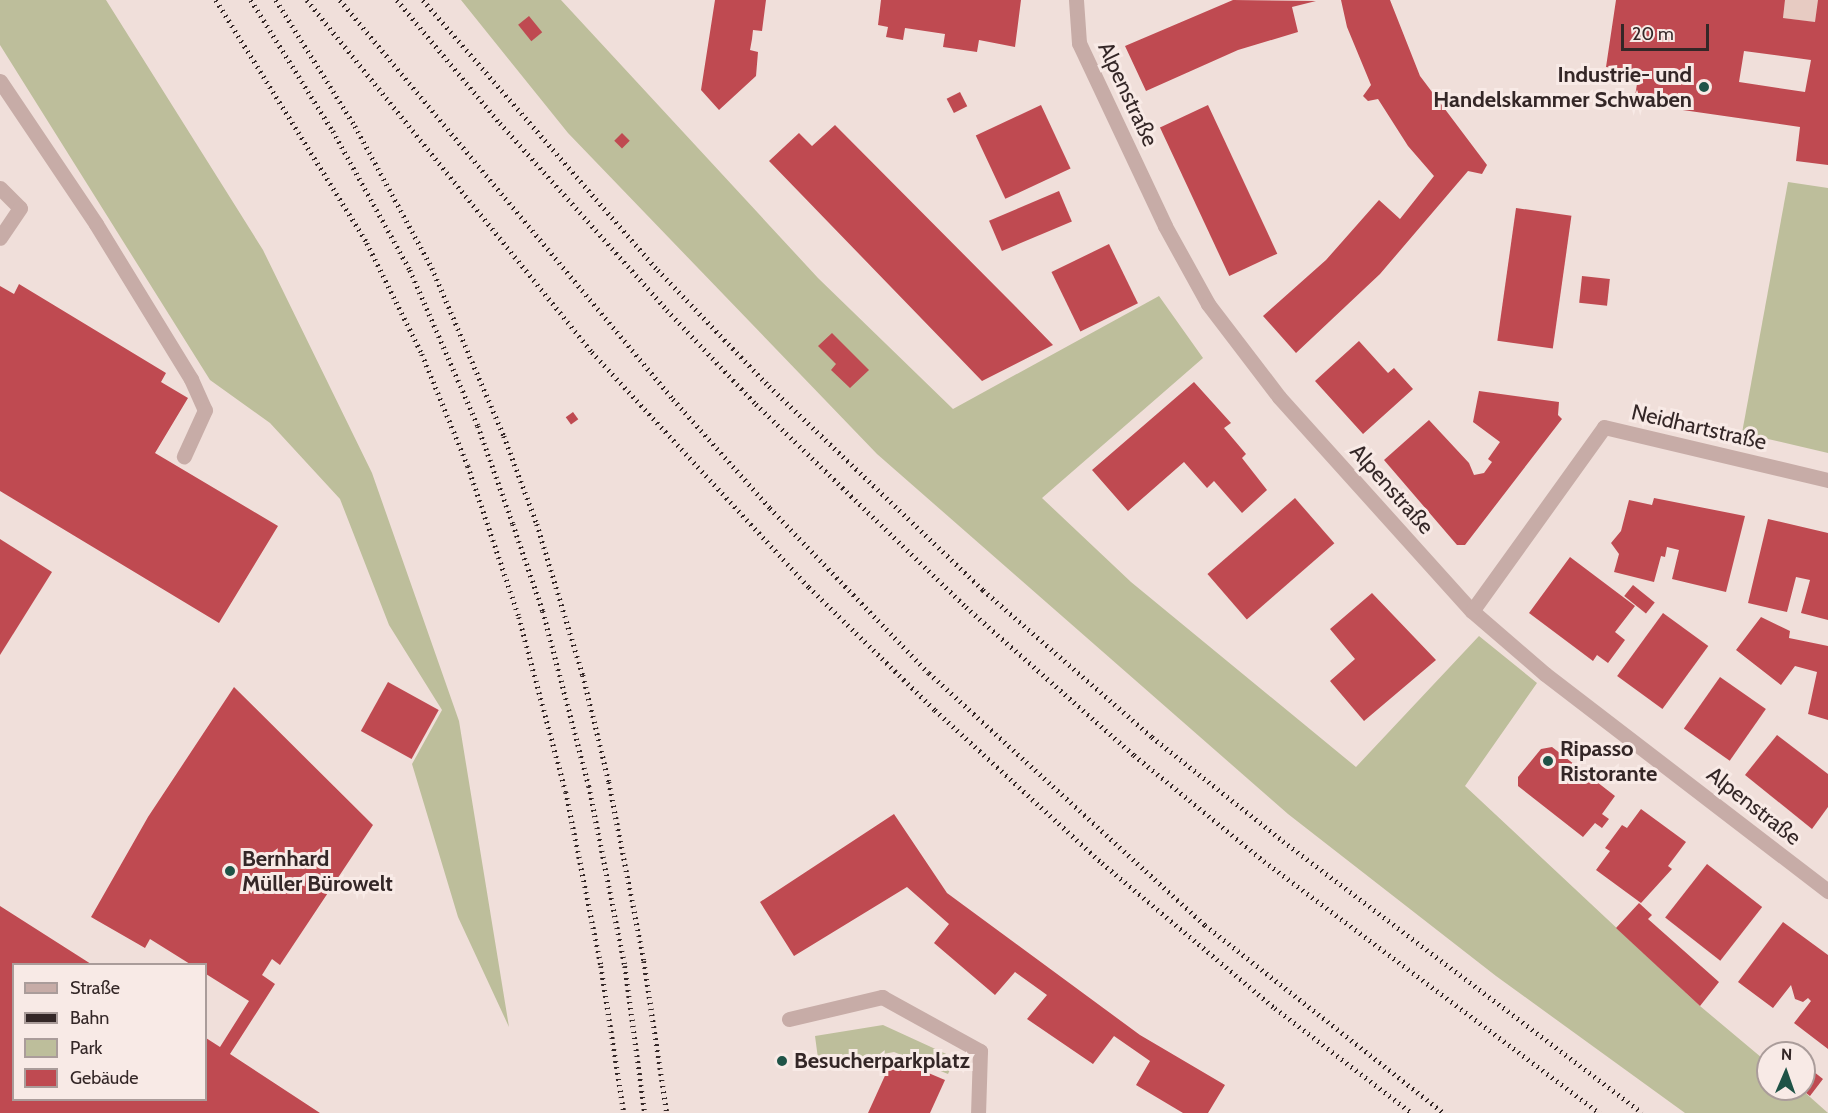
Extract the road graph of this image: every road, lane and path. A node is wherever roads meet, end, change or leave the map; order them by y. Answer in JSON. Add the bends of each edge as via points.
{"nodes":[{"id":1,"x":1076,"y":0,"type":"edge"},
{"id":2,"x":0,"y":81,"type":"edge"},
{"id":3,"x":0,"y":188,"type":"edge"},
{"id":4,"x":0,"y":238,"type":"edge"},
{"id":5,"x":184,"y":456,"type":"dead end"},
{"id":6,"x":1828,"y":480,"type":"edge"},
{"id":7,"x":1472,"y":611,"type":"junction"},
{"id":8,"x":1828,"y":891,"type":"edge"},
{"id":9,"x":789,"y":1019,"type":"dead end"},
{"id":10,"x":978,"y":1113,"type":"edge"}],
"edges":[{"from":1,"to":7,"type":"street","name":"Alpenstraße","via":[[1079,43],[1165,226],[1208,304],[1279,397]]},
{"from":2,"to":5,"type":"street","via":[[96,224],[191,379],[205,410]]},
{"from":3,"to":4,"type":"street","via":[[20,208]]},
{"from":6,"to":7,"type":"street","name":"Neidhartstraße","via":[[1604,428]]},
{"from":7,"to":8,"type":"street","name":"Alpenstraße","via":[[1545,674]]},
{"from":9,"to":10,"type":"street","via":[[882,997],[980,1051]]}]}
